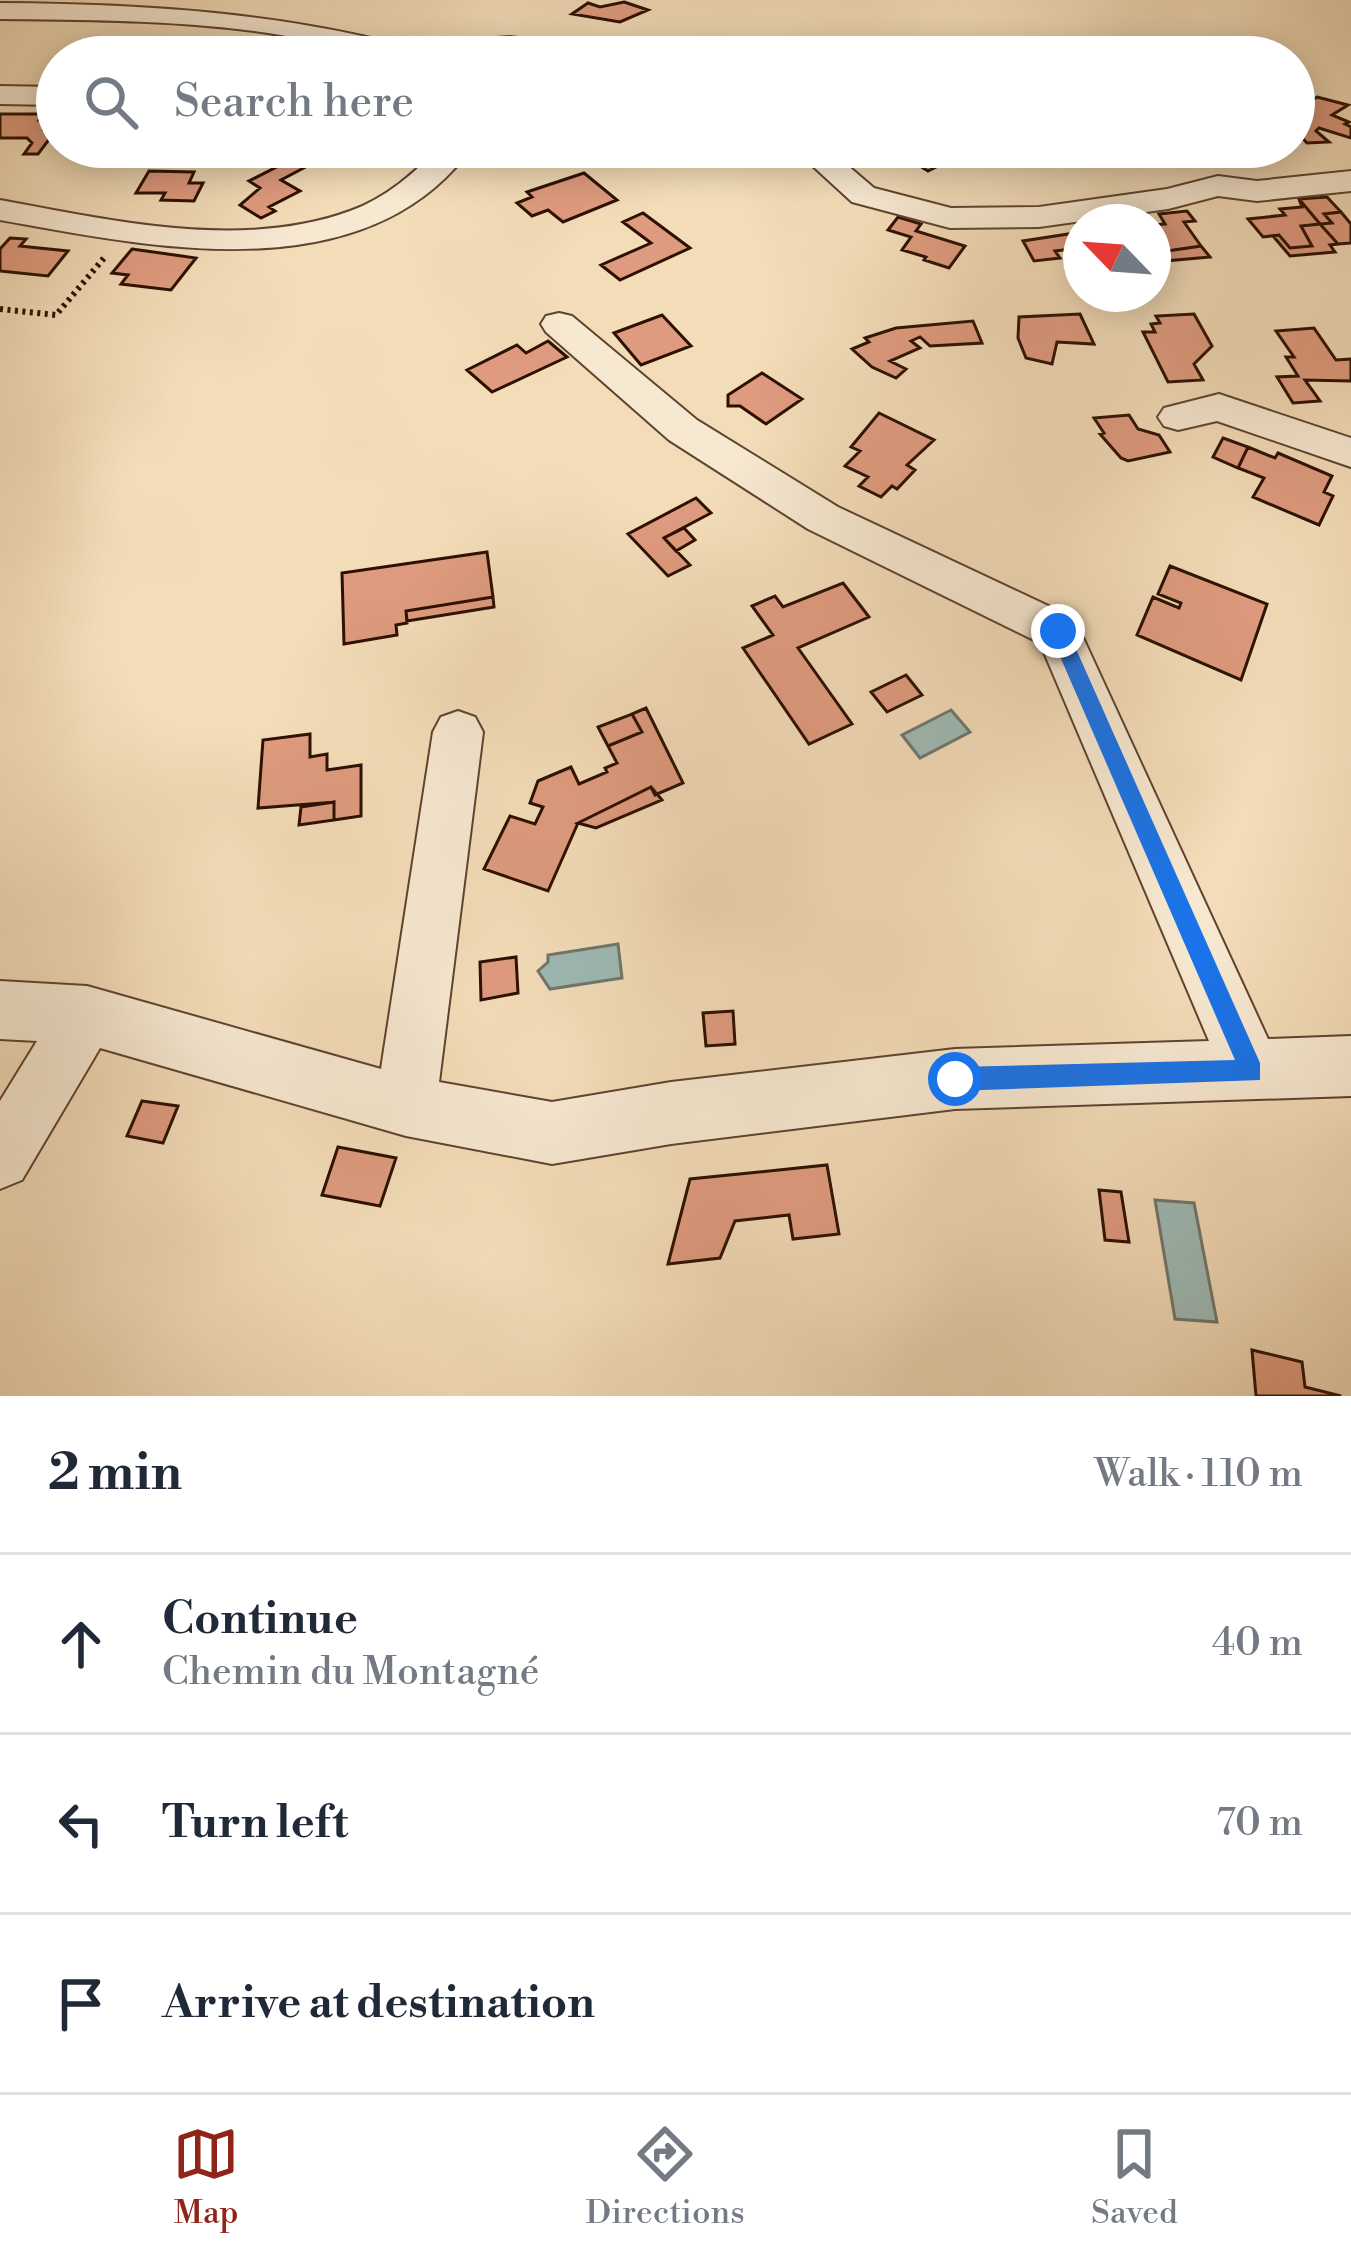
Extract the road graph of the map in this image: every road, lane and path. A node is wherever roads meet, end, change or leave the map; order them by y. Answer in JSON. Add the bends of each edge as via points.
{"nodes":[{"id":1,"x":0,"y":11,"type":"edge"},
{"id":2,"x":315,"y":36,"type":"edge"},
{"id":3,"x":0,"y":95,"type":"edge"},
{"id":4,"x":36,"y":96,"type":"edge"},
{"id":5,"x":1351,"y":165,"type":"edge"},
{"id":6,"x":441,"y":168,"type":"edge"},
{"id":7,"x":832,"y":168,"type":"edge"},
{"id":8,"x":864,"y":168,"type":"edge"},
{"id":9,"x":1351,"y":182,"type":"edge"},
{"id":10,"x":1218,"y":186,"type":"junction"},
{"id":11,"x":0,"y":210,"type":"edge"},
{"id":12,"x":128,"y":229,"type":"junction"},
{"id":13,"x":0,"y":309,"type":"edge"},
{"id":14,"x":559,"y":323,"type":"dead end"},
{"id":15,"x":1178,"y":417,"type":"dead end"},
{"id":16,"x":1351,"y":453,"type":"edge"},
{"id":17,"x":458,"y":732,"type":"dead end"},
{"id":18,"x":0,"y":1010,"type":"edge"},
{"id":19,"x":87,"y":1016,"type":"junction"},
{"id":20,"x":1351,"y":1066,"type":"edge"},
{"id":21,"x":1252,"y":1072,"type":"junction"},
{"id":22,"x":406,"y":1106,"type":"junction"},
{"id":23,"x":0,"y":1158,"type":"edge"}],
"edges":[{"from":1,"to":2,"type":"street","via":[[190,14]]},
{"from":3,"to":4,"type":"street"},
{"from":5,"to":10,"type":"street"},
{"from":6,"to":12,"type":"street","via":[[404,198],[309,232],[254,241]]},
{"from":7,"to":10,"type":"street","via":[[863,195],[987,221]]},
{"from":8,"to":10,"type":"street","via":[[893,190],[943,202],[1006,204],[1165,182]]},
{"from":9,"to":10,"type":"street","via":[[1257,191]]},
{"from":11,"to":12,"type":"street"},
{"from":12,"to":13,"type":"path","via":[[56,315]]},
{"from":14,"to":21,"type":"street","via":[[683,430],[823,518],[1058,631]]},
{"from":15,"to":16,"type":"street","via":[[1220,407]]},
{"from":17,"to":22,"type":"street"},
{"from":18,"to":19,"type":"street"},
{"from":19,"to":22,"type":"street"},
{"from":19,"to":23,"type":"street"},
{"from":20,"to":21,"type":"street"},
{"from":21,"to":22,"type":"street","via":[[955,1079],[552,1133]]}]}
